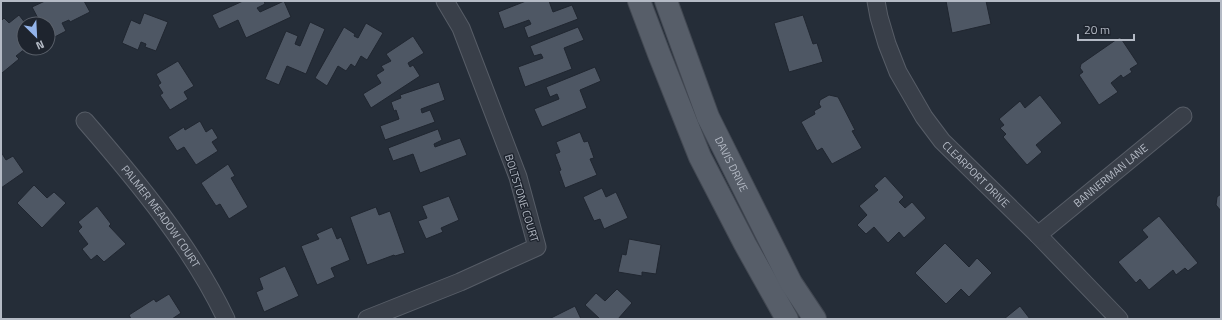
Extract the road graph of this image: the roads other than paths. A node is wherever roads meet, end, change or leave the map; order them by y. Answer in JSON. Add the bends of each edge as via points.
{"nodes":[{"id":1,"x":445,"y":1,"type":"edge"},
{"id":2,"x":639,"y":1,"type":"edge"},
{"id":3,"x":666,"y":1,"type":"edge"},
{"id":4,"x":876,"y":1,"type":"edge"},
{"id":5,"x":1183,"y":116,"type":"dead end"},
{"id":6,"x":85,"y":121,"type":"dead end"},
{"id":7,"x":1038,"y":235,"type":"junction"},
{"id":8,"x":226,"y":319,"type":"edge"},
{"id":9,"x":367,"y":319,"type":"edge"},
{"id":10,"x":787,"y":319,"type":"edge"},
{"id":11,"x":815,"y":319,"type":"edge"},
{"id":12,"x":1119,"y":319,"type":"edge"}],
"edges":[{"from":1,"to":9,"type":"street","name":"BOLTSTONE COURT","via":[[461,28],[518,177],[537,247],[460,282]]},
{"from":2,"to":10,"type":"main road","via":[[700,157]]},
{"from":3,"to":11,"type":"main road","name":"DAVIS DRIVE","via":[[708,117],[791,283]]},
{"from":4,"to":7,"type":"street","name":"CLEARPORT DRIVE","via":[[887,44],[898,72],[924,117],[942,140]]},
{"from":5,"to":7,"type":"street","name":"BANNERMAN LANE"},
{"from":6,"to":8,"type":"street","name":"PALMER MEADOW COURT","via":[[135,179],[198,267]]},
{"from":7,"to":12,"type":"street","name":"CLEARPORT DRIVE"}]}
